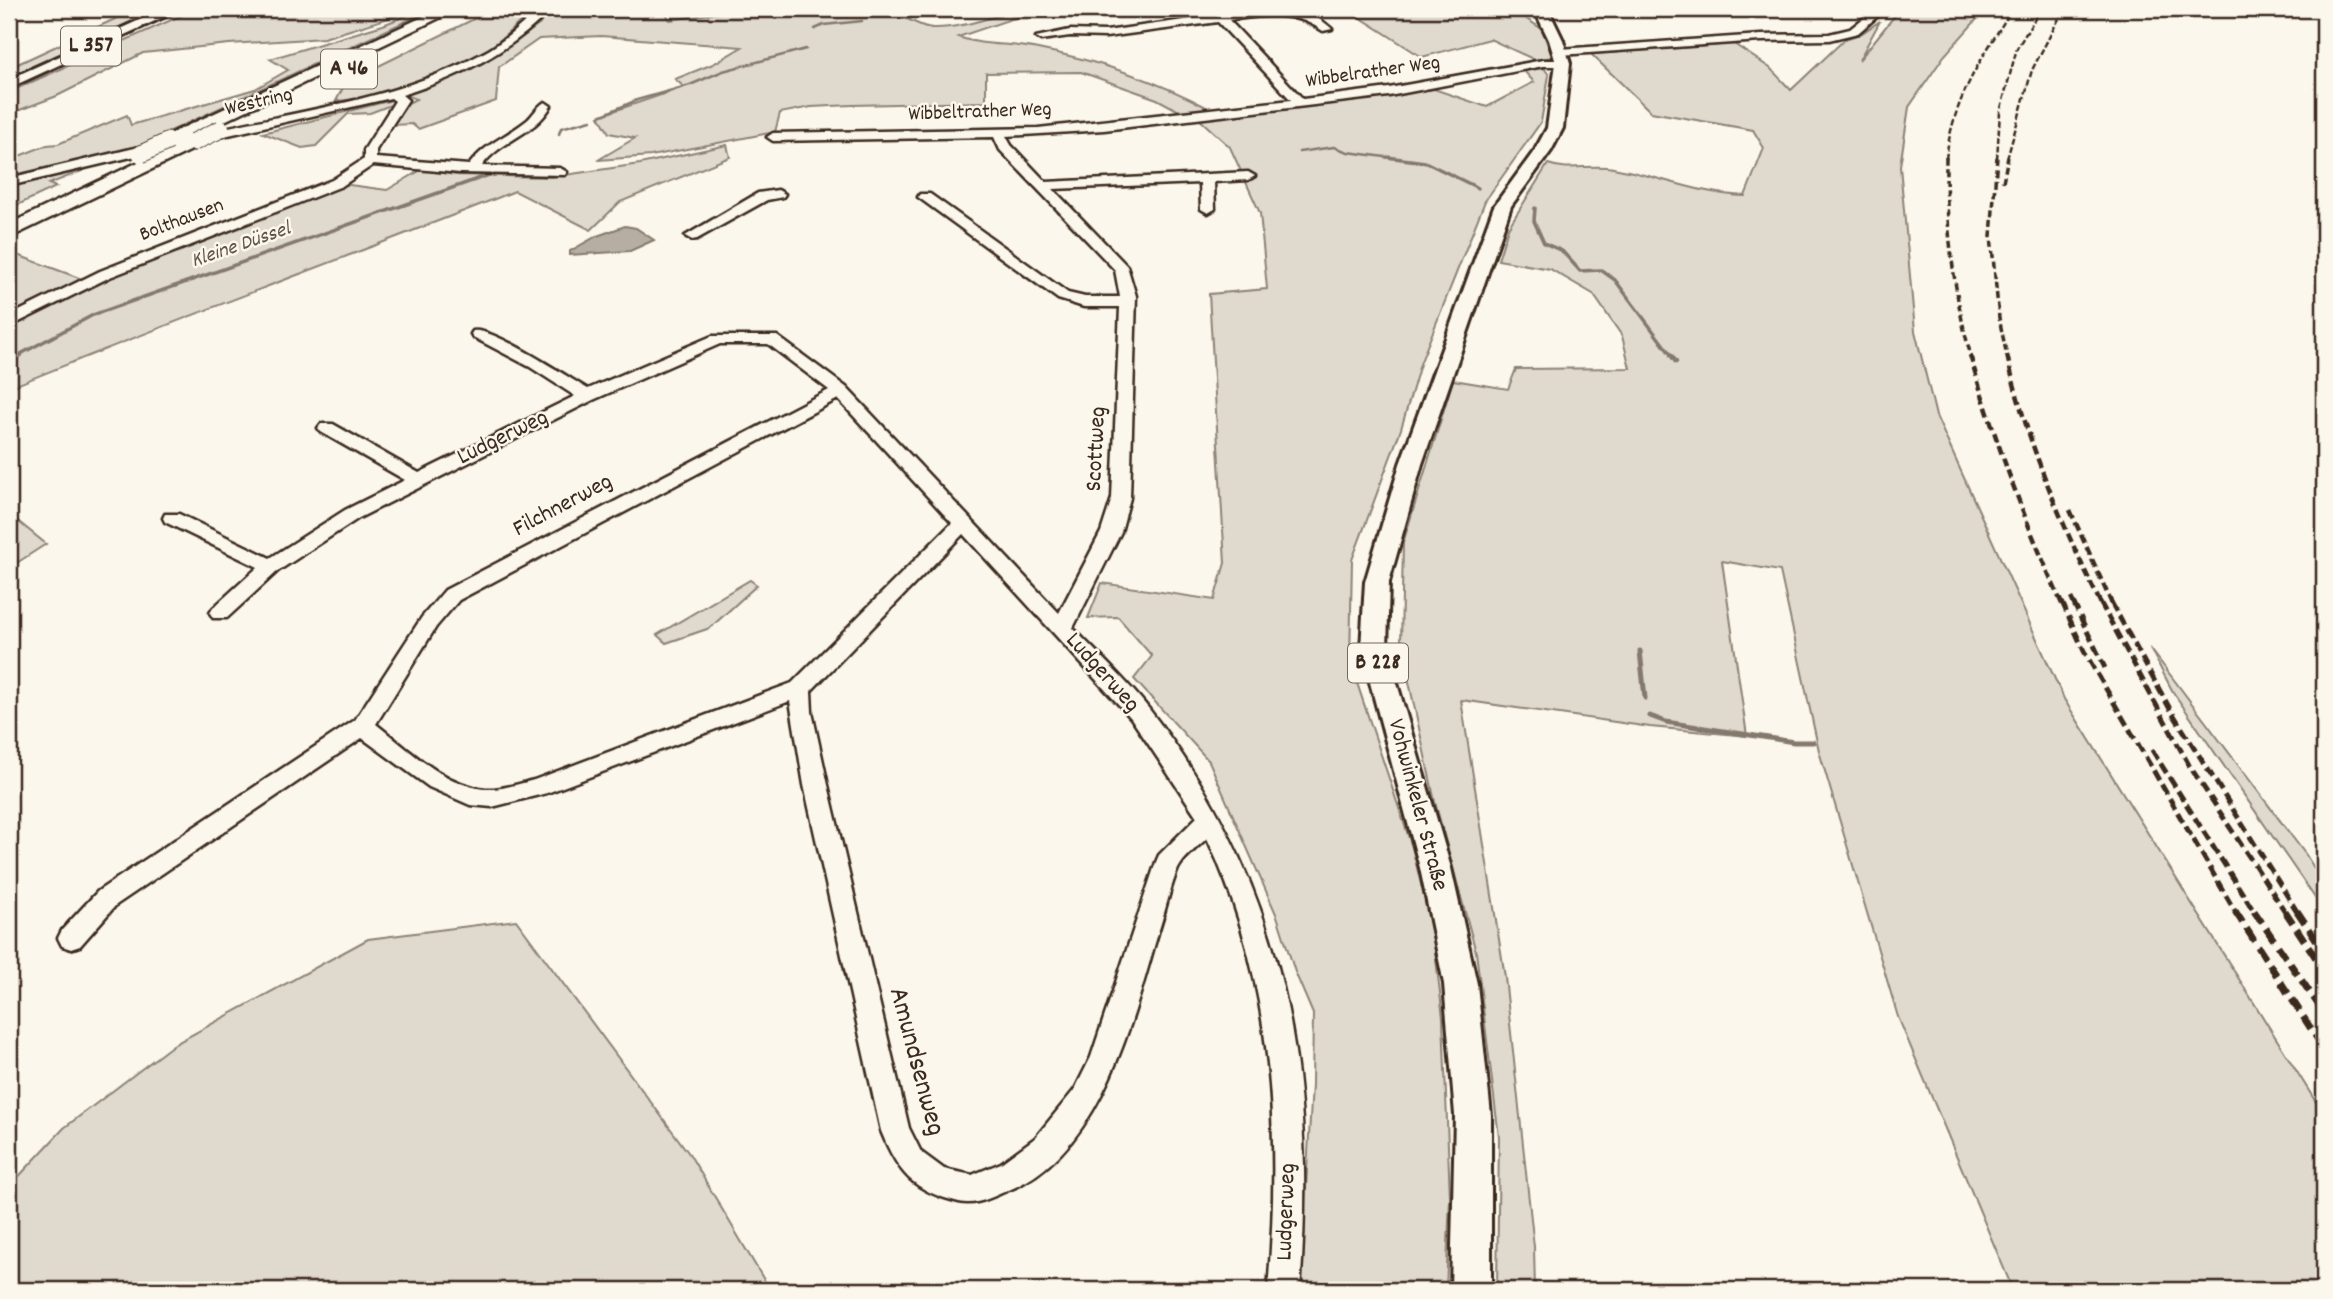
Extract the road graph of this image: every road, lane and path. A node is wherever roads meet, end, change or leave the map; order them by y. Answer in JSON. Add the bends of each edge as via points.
{"nodes":[{"id":1,"x":174,"y":9,"type":"edge"},
{"id":2,"x":546,"y":9,"type":"edge"},
{"id":3,"x":1541,"y":9,"type":"edge"},
{"id":4,"x":1881,"y":9,"type":"edge"},
{"id":5,"x":458,"y":12,"type":"edge"},
{"id":6,"x":1221,"y":18,"type":"junction"},
{"id":7,"x":1327,"y":29,"type":"dead end"},
{"id":8,"x":1041,"y":37,"type":"dead end"},
{"id":9,"x":1562,"y":57,"type":"junction"},
{"id":10,"x":9,"y":84,"type":"edge"},
{"id":11,"x":391,"y":93,"type":"junction"},
{"id":12,"x":1300,"y":103,"type":"junction"},
{"id":13,"x":545,"y":106,"type":"dead end"},
{"id":14,"x":1187,"y":116,"type":"joint"},
{"id":15,"x":998,"y":133,"type":"junction"},
{"id":16,"x":773,"y":137,"type":"dead end"},
{"id":17,"x":370,"y":162,"type":"junction"},
{"id":18,"x":473,"y":169,"type":"junction"},
{"id":19,"x":560,"y":172,"type":"dead end"},
{"id":20,"x":1248,"y":176,"type":"dead end"},
{"id":21,"x":1207,"y":180,"type":"junction"},
{"id":22,"x":9,"y":182,"type":"edge"},
{"id":23,"x":1042,"y":186,"type":"junction"},
{"id":24,"x":778,"y":194,"type":"dead end"},
{"id":25,"x":925,"y":197,"type":"dead end"},
{"id":26,"x":1208,"y":209,"type":"dead end"},
{"id":27,"x":9,"y":217,"type":"edge"},
{"id":28,"x":9,"y":232,"type":"edge"},
{"id":29,"x":692,"y":236,"type":"dead end"},
{"id":30,"x":1128,"y":302,"type":"junction"},
{"id":31,"x":9,"y":322,"type":"edge"},
{"id":32,"x":480,"y":334,"type":"dead end"},
{"id":33,"x":840,"y":391,"type":"junction"},
{"id":34,"x":587,"y":396,"type":"junction"},
{"id":35,"x":327,"y":428,"type":"dead end"},
{"id":36,"x":418,"y":480,"type":"junction"},
{"id":37,"x":172,"y":518,"type":"dead end"},
{"id":38,"x":964,"y":522,"type":"junction"},
{"id":39,"x":271,"y":566,"type":"junction"},
{"id":40,"x":220,"y":613,"type":"dead end"},
{"id":41,"x":1062,"y":628,"type":"junction"},
{"id":42,"x":800,"y":689,"type":"junction"},
{"id":43,"x":363,"y":726,"type":"junction"},
{"id":44,"x":1210,"y":819,"type":"junction"},
{"id":45,"x":71,"y":938,"type":"dead end"},
{"id":46,"x":1284,"y":1290,"type":"edge"},
{"id":47,"x":1471,"y":1290,"type":"edge"}],
"edges":[{"from":1,"to":10,"type":"main road","number":"L 357"},
{"from":2,"to":11,"type":"street","name":"Westring","via":[[509,41],[457,70]]},
{"from":3,"to":9,"type":"main road"},
{"from":4,"to":9,"type":"street","name":"Wibbelrather Weg","via":[[1854,31],[1837,36],[1761,38]]},
{"from":5,"to":27,"type":"highway","number":"A 46","bridge":true},
{"from":5,"to":28,"type":"highway","number":"A 46","bridge":true},
{"from":6,"to":7,"type":"street","via":[[1290,12],[1314,18]]},
{"from":6,"to":8,"type":"street","via":[[1106,34]]},
{"from":6,"to":12,"type":"street"},
{"from":9,"to":12,"type":"street","name":"Wibbelrather Weg","via":[[1389,92]]},
{"from":9,"to":47,"type":"main road","name":"Vohwinkeler Straße","number":"B 228","via":[[1555,128],[1503,206],[1412,464],[1377,582],[1374,649],[1453,943],[1469,1058],[1476,1194]]},
{"from":11,"to":17,"type":"street","via":[[402,100],[370,150]]},
{"from":11,"to":22,"type":"street","name":"Westring"},
{"from":12,"to":14,"type":"street","name":"Wibbelrather Weg"},
{"from":13,"to":18,"type":"street","via":[[532,122],[486,150]]},
{"from":14,"to":15,"type":"street","name":"Wibbeltrather Weg"},
{"from":15,"to":16,"type":"street","name":"Wibbeltrather Weg"},
{"from":15,"to":23,"type":"street","name":"Scottweg","via":[[1005,147]]},
{"from":17,"to":18,"type":"street"},
{"from":17,"to":31,"type":"street","name":"Bolthausen","via":[[337,183],[105,274]]},
{"from":18,"to":19,"type":"street"},
{"from":20,"to":21,"type":"street"},
{"from":21,"to":23,"type":"street","via":[[1107,180]]},
{"from":21,"to":26,"type":"street"},
{"from":23,"to":30,"type":"street","name":"Scottweg","via":[[1122,270]]},
{"from":24,"to":29,"type":"street","via":[[763,196]]},
{"from":25,"to":30,"type":"street","via":[[1063,296],[1084,302]]},
{"from":30,"to":41,"type":"street","name":"Scottweg","via":[[1121,498],[1111,532]]},
{"from":32,"to":34,"type":"street","name":"Ludgerweg"},
{"from":33,"to":34,"type":"street","name":"Ludgerweg","via":[[789,350],[771,339],[752,337],[718,339]]},
{"from":33,"to":38,"type":"street","name":"Ludgerweg"},
{"from":33,"to":43,"type":"street","name":"Filchnerweg","via":[[452,595],[429,622]]},
{"from":34,"to":36,"type":"street","name":"Ludgerweg"},
{"from":35,"to":36,"type":"street"},
{"from":36,"to":39,"type":"street","name":"Ludgerweg","via":[[352,514]]},
{"from":37,"to":39,"type":"street"},
{"from":38,"to":41,"type":"street","name":"Ludgerweg"},
{"from":38,"to":42,"type":"street"},
{"from":39,"to":40,"type":"street","name":"Ludgerweg"},
{"from":41,"to":44,"type":"street","name":"Ludgerweg","via":[[1139,712]]},
{"from":42,"to":43,"type":"street","via":[[507,797],[473,797],[443,785]]},
{"from":42,"to":44,"type":"street","name":"Amundsenweg","via":[[816,785],[895,1131],[911,1162],[937,1182],[972,1190],[1011,1174],[1045,1148],[1085,1099],[1104,1060],[1168,862]]},
{"from":43,"to":45,"type":"street","name":"Filchnerweg","via":[[107,898]]},
{"from":44,"to":46,"type":"street","name":"Ludgerweg","via":[[1247,900],[1281,1031],[1288,1092],[1291,1216]]}]}
